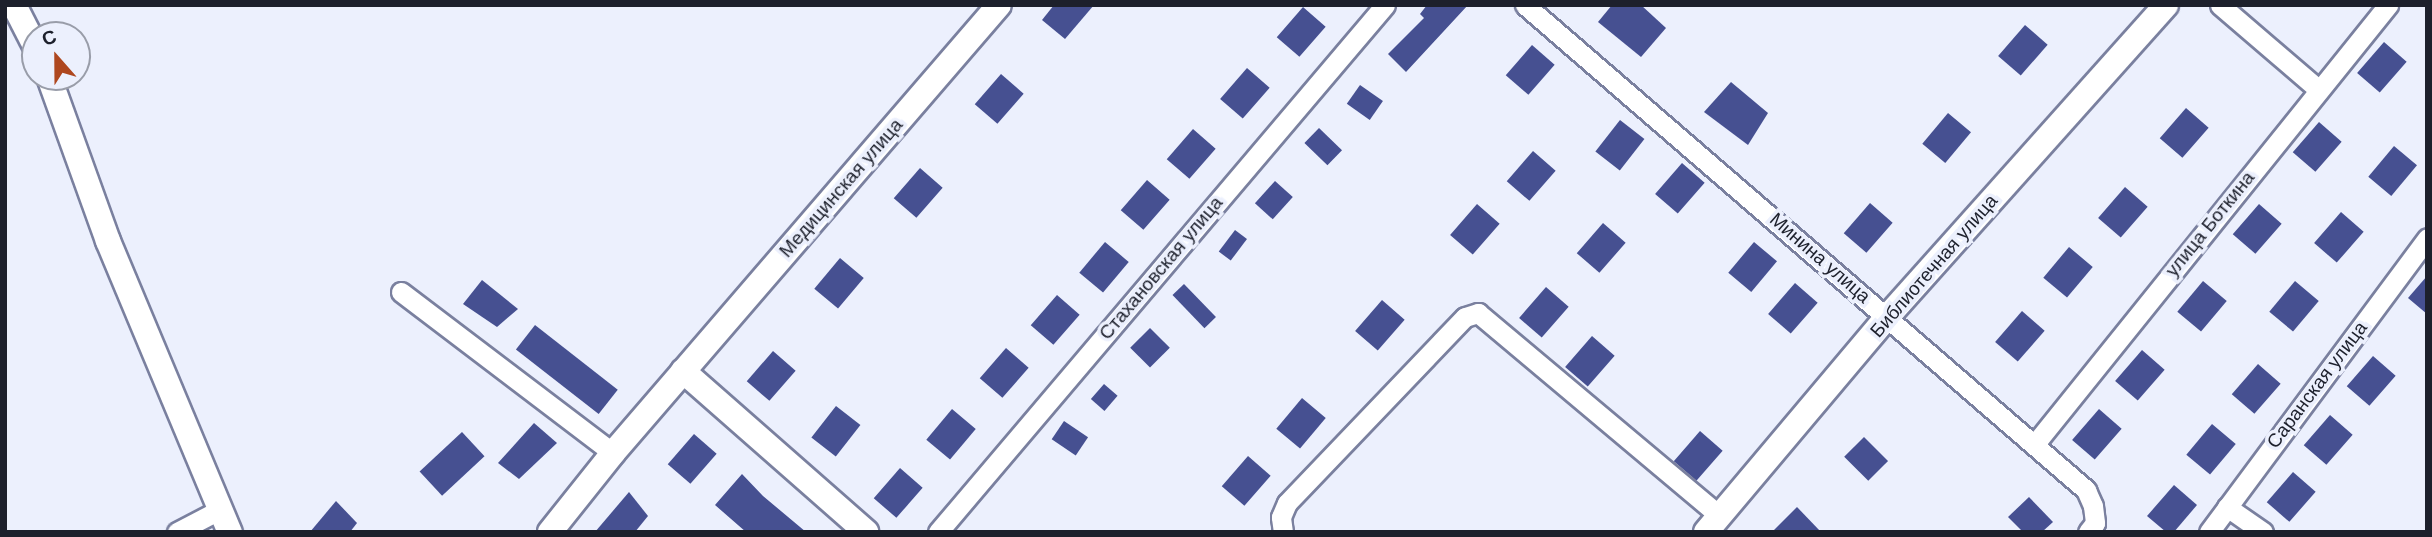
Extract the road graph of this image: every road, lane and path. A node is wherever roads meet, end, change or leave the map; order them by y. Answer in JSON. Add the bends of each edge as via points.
{"nodes":[{"id":1,"x":14,"y":5,"type":"edge"},
{"id":2,"x":999,"y":5,"type":"edge"},
{"id":3,"x":1385,"y":5,"type":"edge"},
{"id":4,"x":1525,"y":5,"type":"edge"},
{"id":5,"x":2166,"y":5,"type":"edge"},
{"id":6,"x":2220,"y":5,"type":"edge"},
{"id":7,"x":2388,"y":5,"type":"edge"},
{"id":8,"x":22,"y":21,"type":"edge"},
{"id":9,"x":2318,"y":89,"type":"junction"},
{"id":10,"x":54,"y":91,"type":"edge"},
{"id":11,"x":2427,"y":238,"type":"edge"},
{"id":12,"x":401,"y":292,"type":"dead end"},
{"id":13,"x":1888,"y":316,"type":"junction"},
{"id":14,"x":683,"y":371,"type":"junction"},
{"id":15,"x":2034,"y":445,"type":"junction"},
{"id":16,"x":613,"y":453,"type":"junction"},
{"id":17,"x":2227,"y":506,"type":"junction"},
{"id":18,"x":225,"y":521,"type":"edge"},
{"id":19,"x":1713,"y":524,"type":"edge"},
{"id":20,"x":2092,"y":528,"type":"edge"},
{"id":21,"x":177,"y":532,"type":"edge"},
{"id":22,"x":550,"y":532,"type":"edge"},
{"id":23,"x":866,"y":532,"type":"edge"},
{"id":24,"x":937,"y":532,"type":"edge"},
{"id":25,"x":1283,"y":532,"type":"edge"},
{"id":26,"x":2208,"y":532,"type":"edge"},
{"id":27,"x":2263,"y":532,"type":"edge"}],
"edges":[{"from":1,"to":8,"type":"street"},
{"from":2,"to":14,"type":"street","name":"Медицинская улица"},
{"from":3,"to":24,"type":"street","name":"Стахановская улица"},
{"from":4,"to":13,"type":"street","name":"Минина улица"},
{"from":5,"to":13,"type":"street","name":"Библиотечная улица"},
{"from":6,"to":9,"type":"street"},
{"from":7,"to":9,"type":"street","name":"улица Боткина"},
{"from":9,"to":15,"type":"street","name":"улица Боткина"},
{"from":10,"to":18,"type":"street","via":[[108,241]]},
{"from":11,"to":17,"type":"street","name":"Саранская улица"},
{"from":12,"to":16,"type":"street"},
{"from":13,"to":15,"type":"street","name":"Минина улица"},
{"from":13,"to":19,"type":"street","name":"Библиотечная улица"},
{"from":14,"to":16,"type":"street","name":"Медицинская улица"},
{"from":14,"to":23,"type":"street"},
{"from":15,"to":20,"type":"street","name":"Минина улица","via":[[2086,490],[2093,506]]},
{"from":16,"to":22,"type":"street","name":"Медицинская улица"},
{"from":17,"to":26,"type":"street","name":"Саранская улица"},
{"from":17,"to":27,"type":"street"},
{"from":18,"to":21,"type":"street"},
{"from":19,"to":25,"type":"street","via":[[1478,313],[1465,317],[1287,503],[1281,517]]}]}
